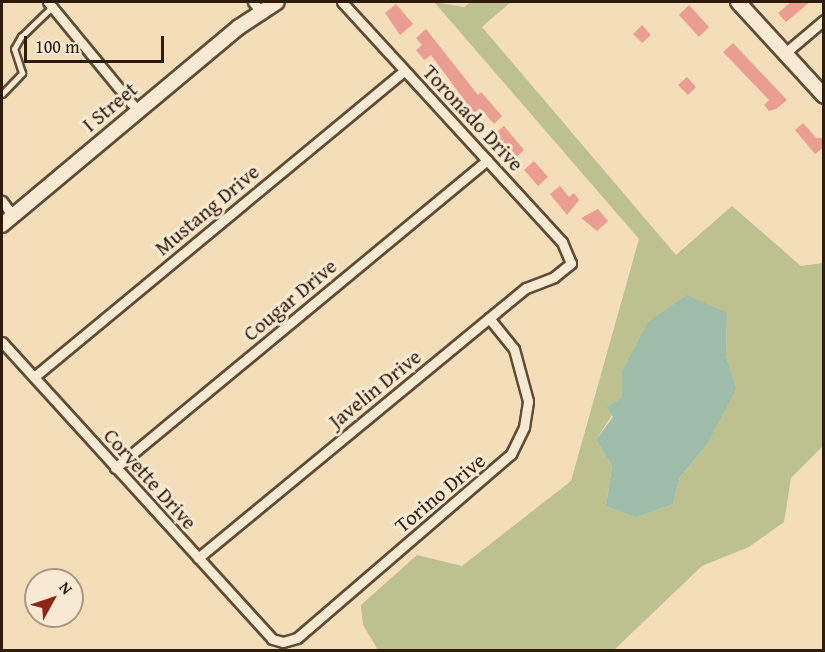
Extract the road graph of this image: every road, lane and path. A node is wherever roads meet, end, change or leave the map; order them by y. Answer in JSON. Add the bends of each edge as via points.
{"nodes":[{"id":1,"x":277,"y":2,"type":"edge"},
{"id":2,"x":342,"y":2,"type":"edge"},
{"id":3,"x":738,"y":2,"type":"edge"},
{"id":4,"x":50,"y":4,"type":"edge"},
{"id":5,"x":258,"y":7,"type":"edge"},
{"id":6,"x":824,"y":20,"type":"edge"},
{"id":7,"x":784,"y":53,"type":"junction"},
{"id":8,"x":404,"y":71,"type":"junction"},
{"id":9,"x":2,"y":94,"type":"edge"},
{"id":10,"x":824,"y":96,"type":"edge"},
{"id":11,"x":138,"y":111,"type":"junction"},
{"id":12,"x":487,"y":160,"type":"junction"},
{"id":13,"x":2,"y":201,"type":"edge"},
{"id":14,"x":13,"y":216,"type":"junction"},
{"id":15,"x":2,"y":225,"type":"edge"},
{"id":16,"x":571,"y":263,"type":"junction"},
{"id":17,"x":582,"y":265,"type":"dead end"},
{"id":18,"x":489,"y":318,"type":"junction"},
{"id":19,"x":2,"y":342,"type":"edge"},
{"id":20,"x":34,"y":377,"type":"junction"},
{"id":21,"x":115,"y":468,"type":"junction"},
{"id":22,"x":198,"y":558,"type":"junction"},
{"id":23,"x":272,"y":639,"type":"joint"}],
"edges":[{"from":1,"to":5,"type":"street","name":"I Street"},
{"from":2,"to":8,"type":"street","name":"Toronado Drive"},
{"from":3,"to":7,"type":"street"},
{"from":4,"to":9,"type":"lane","via":[[14,49],[22,73]]},
{"from":4,"to":11,"type":"street"},
{"from":5,"to":11,"type":"street","name":"I Street"},
{"from":6,"to":7,"type":"street"},
{"from":7,"to":10,"type":"street"},
{"from":8,"to":12,"type":"street","name":"Toronado Drive"},
{"from":8,"to":20,"type":"street","name":"Mustang Drive"},
{"from":11,"to":14,"type":"street","name":"I Street"},
{"from":12,"to":16,"type":"street","name":"Toronado Drive","via":[[562,242]]},
{"from":12,"to":21,"type":"street","name":"Cougar Drive"},
{"from":13,"to":14,"type":"street"},
{"from":14,"to":15,"type":"street","name":"I Street"},
{"from":16,"to":17,"type":"street"},
{"from":16,"to":18,"type":"street","name":"Javelin Drive","via":[[554,277],[526,288]]},
{"from":18,"to":22,"type":"street","name":"Javelin Drive"},
{"from":18,"to":23,"type":"street","name":"Torino Drive","via":[[514,349],[527,392],[524,427],[511,454],[297,638],[283,642]]},
{"from":19,"to":20,"type":"street","name":"Corvette Drive"},
{"from":20,"to":21,"type":"street","name":"Corvette Drive"},
{"from":21,"to":22,"type":"street","name":"Corvette Drive"},
{"from":22,"to":23,"type":"street","name":"Corvette Drive"}]}
